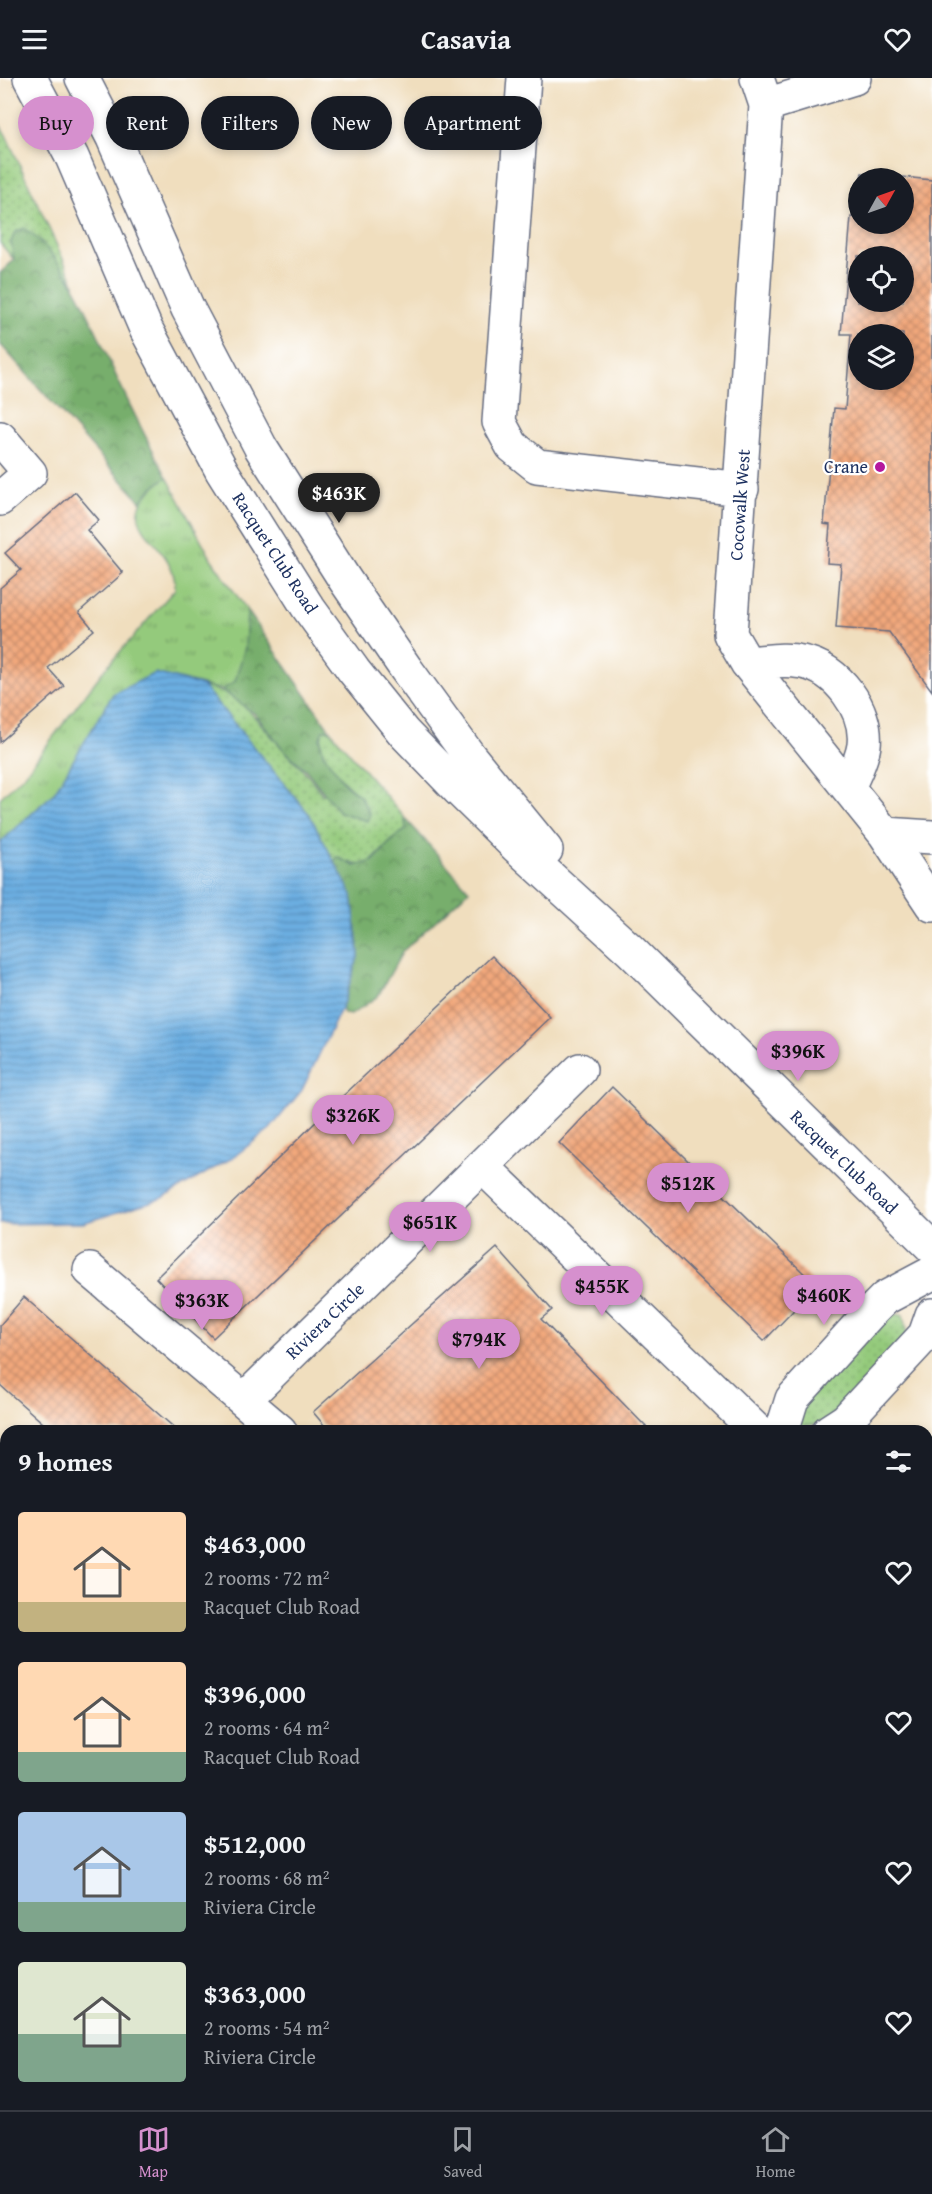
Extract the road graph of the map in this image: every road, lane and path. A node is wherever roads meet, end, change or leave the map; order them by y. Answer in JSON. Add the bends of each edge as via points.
{"nodes":[{"id":1,"x":30,"y":78,"type":"edge"},
{"id":2,"x":82,"y":78,"type":"edge"},
{"id":3,"x":524,"y":78,"type":"edge"},
{"id":4,"x":854,"y":78,"type":"edge"},
{"id":5,"x":761,"y":91,"type":"edge"},
{"id":6,"x":0,"y":438,"type":"edge"},
{"id":7,"x":742,"y":489,"type":"junction"},
{"id":8,"x":0,"y":499,"type":"edge"},
{"id":9,"x":747,"y":663,"type":"junction"},
{"id":10,"x":848,"y":788,"type":"junction"},
{"id":11,"x":885,"y":834,"type":"junction"},
{"id":12,"x":932,"y":837,"type":"edge"},
{"id":13,"x":932,"y":905,"type":"edge"},
{"id":14,"x":630,"y":950,"type":"junction"},
{"id":15,"x":580,"y":1070,"type":"dead end"},
{"id":16,"x":482,"y":1166,"type":"junction"},
{"id":17,"x":932,"y":1247,"type":"edge"},
{"id":18,"x":90,"y":1270,"type":"dead end"},
{"id":19,"x":932,"y":1273,"type":"edge"},
{"id":20,"x":932,"y":1315,"type":"edge"},
{"id":21,"x":244,"y":1400,"type":"junction"},
{"id":22,"x":273,"y":1425,"type":"edge"},
{"id":23,"x":751,"y":1425,"type":"edge"},
{"id":24,"x":784,"y":1425,"type":"edge"},
{"id":25,"x":838,"y":1425,"type":"edge"}],
"edges":[{"from":1,"to":14,"type":"street","name":"Racquet Club Road","via":[[72,157],[146,329],[222,471],[308,606],[404,733],[516,846]]},
{"from":2,"to":14,"type":"street","name":"Racquet Club Road","via":[[113,138],[188,309],[261,448],[345,580],[470,757]]},
{"from":3,"to":7,"type":"street","via":[[499,422],[512,446],[537,466]]},
{"from":4,"to":5,"type":"street"},
{"from":5,"to":7,"type":"street","name":"Cocowalk West"},
{"from":6,"to":8,"type":"street","via":[[30,473]]},
{"from":7,"to":9,"type":"street","name":"Cocowalk West","via":[[730,634]]},
{"from":9,"to":10,"type":"street","name":"Cocowalk West"},
{"from":9,"to":10,"type":"street","via":[[806,662],[842,686],[858,708],[863,725],[861,759]]},
{"from":10,"to":11,"type":"street","name":"Cocowalk West"},
{"from":11,"to":12,"type":"street"},
{"from":11,"to":13,"type":"street","name":"Cocowalk West"},
{"from":14,"to":17,"type":"street","name":"Racquet Club Road"},
{"from":15,"to":16,"type":"street","name":"Riviera Circle"},
{"from":16,"to":21,"type":"street","name":"Riviera Circle"},
{"from":16,"to":23,"type":"street"},
{"from":18,"to":21,"type":"street"},
{"from":19,"to":24,"type":"street","via":[[885,1298],[870,1313],[792,1398]]},
{"from":20,"to":25,"type":"street","via":[[925,1335]]},
{"from":21,"to":22,"type":"street"}]}
